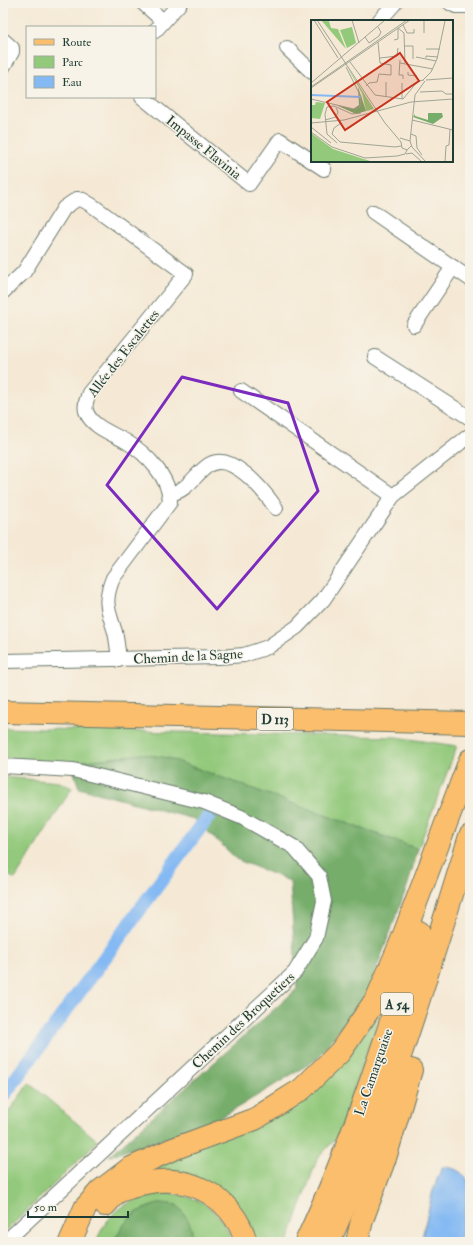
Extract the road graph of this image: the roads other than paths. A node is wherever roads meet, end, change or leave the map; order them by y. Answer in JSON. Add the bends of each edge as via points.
{"nodes":[{"id":1,"x":143,"y":3,"type":"edge"},
{"id":2,"x":180,"y":3,"type":"edge"},
{"id":3,"x":395,"y":3,"type":"edge"},
{"id":4,"x":450,"y":3,"type":"edge"},
{"id":5,"x":470,"y":6,"type":"edge"},
{"id":6,"x":380,"y":20,"type":"edge"},
{"id":7,"x":159,"y":26,"type":"edge"},
{"id":8,"x":3,"y":40,"type":"edge"},
{"id":9,"x":287,"y":48,"type":"dead end"},
{"id":10,"x":3,"y":67,"type":"edge"},
{"id":11,"x":311,"y":71,"type":"edge"},
{"id":12,"x":143,"y":98,"type":"edge"},
{"id":13,"x":311,"y":160,"type":"edge"},
{"id":14,"x":313,"y":162,"type":"edge"},
{"id":15,"x":324,"y":169,"type":"dead end"},
{"id":16,"x":374,"y":212,"type":"dead end"},
{"id":17,"x":453,"y":268,"type":"junction"},
{"id":18,"x":470,"y":279,"type":"edge"},
{"id":19,"x":3,"y":292,"type":"edge"},
{"id":20,"x":414,"y":325,"type":"dead end"},
{"id":21,"x":375,"y":357,"type":"dead end"},
{"id":22,"x":241,"y":391,"type":"dead end"},
{"id":23,"x":470,"y":418,"type":"edge"},
{"id":24,"x":470,"y":435,"type":"edge"},
{"id":25,"x":170,"y":494,"type":"junction"},
{"id":26,"x":393,"y":496,"type":"junction"},
{"id":27,"x":276,"y":508,"type":"dead end"},
{"id":28,"x":119,"y":660,"type":"junction"},
{"id":29,"x":3,"y":661,"type":"edge"},
{"id":30,"x":3,"y":712,"type":"edge"},
{"id":31,"x":470,"y":723,"type":"edge"},
{"id":32,"x":470,"y":760,"type":"edge"},
{"id":33,"x":3,"y":766,"type":"edge"},
{"id":34,"x":470,"y":836,"type":"edge"},
{"id":35,"x":470,"y":842,"type":"edge"},
{"id":36,"x":5,"y":1242,"type":"edge"},
{"id":37,"x":70,"y":1242,"type":"edge"},
{"id":38,"x":83,"y":1242,"type":"edge"},
{"id":39,"x":246,"y":1242,"type":"edge"},
{"id":40,"x":306,"y":1242,"type":"edge"},
{"id":41,"x":329,"y":1242,"type":"edge"},
{"id":42,"x":357,"y":1242,"type":"edge"}],
"edges":[{"from":1,"to":7,"type":"street"},
{"from":2,"to":7,"type":"street"},
{"from":3,"to":6,"type":"street"},
{"from":4,"to":5,"type":"street","via":[[456,6]]},
{"from":8,"to":10,"type":"street","via":[[12,48],[12,52]]},
{"from":9,"to":11,"type":"street"},
{"from":12,"to":13,"type":"street","name":"Impasse Flavinia","via":[[249,184],[280,140]]},
{"from":14,"to":15,"type":"street","name":"Impasse Flavinia"},
{"from":16,"to":17,"type":"street"},
{"from":17,"to":18,"type":"street"},
{"from":17,"to":20,"type":"street"},
{"from":19,"to":25,"type":"street","name":"Allée des Escalettes","via":[[24,272],[64,208],[77,198],[93,206],[186,274],[89,393],[85,404],[86,412],[93,421],[145,456],[164,480]]},
{"from":21,"to":23,"type":"street"},
{"from":22,"to":26,"type":"street"},
{"from":24,"to":26,"type":"street","name":"Chemin de la Sagne"},
{"from":25,"to":27,"type":"street","via":[[181,491],[207,465],[225,461],[258,484]]},
{"from":25,"to":28,"type":"street","via":[[170,502],[113,578],[108,592],[108,614],[115,633]]},
{"from":26,"to":28,"type":"street","name":"Chemin de la Sagne","via":[[323,600],[297,627],[268,647],[238,655]]},
{"from":28,"to":29,"type":"street","name":"Chemin de la Sagne"},
{"from":30,"to":31,"type":"main road","number":"D 113"},
{"from":32,"to":37,"type":"main road","via":[[380,992],[340,1052],[302,1089],[255,1119],[173,1149],[129,1169],[100,1191],[85,1208]]},
{"from":32,"to":40,"type":"main road","name":"La Camarguaise","number":"A 54","via":[[383,1047],[341,1162]]},
{"from":33,"to":36,"type":"street","name":"Chemin des Broquetiers","via":[[73,770],[204,802],[241,817],[294,847],[319,876],[324,901],[316,938],[295,972]]},
{"from":34,"to":41,"type":"main road","name":"La Camarguaise","number":"A 54","via":[[394,1078]]},
{"from":35,"to":42,"type":"main road","via":[[432,997],[386,1155],[362,1220]]},
{"from":38,"to":39,"type":"main road","via":[[95,1216],[116,1193],[150,1181],[183,1182],[211,1193],[230,1210],[242,1229]]}]}
